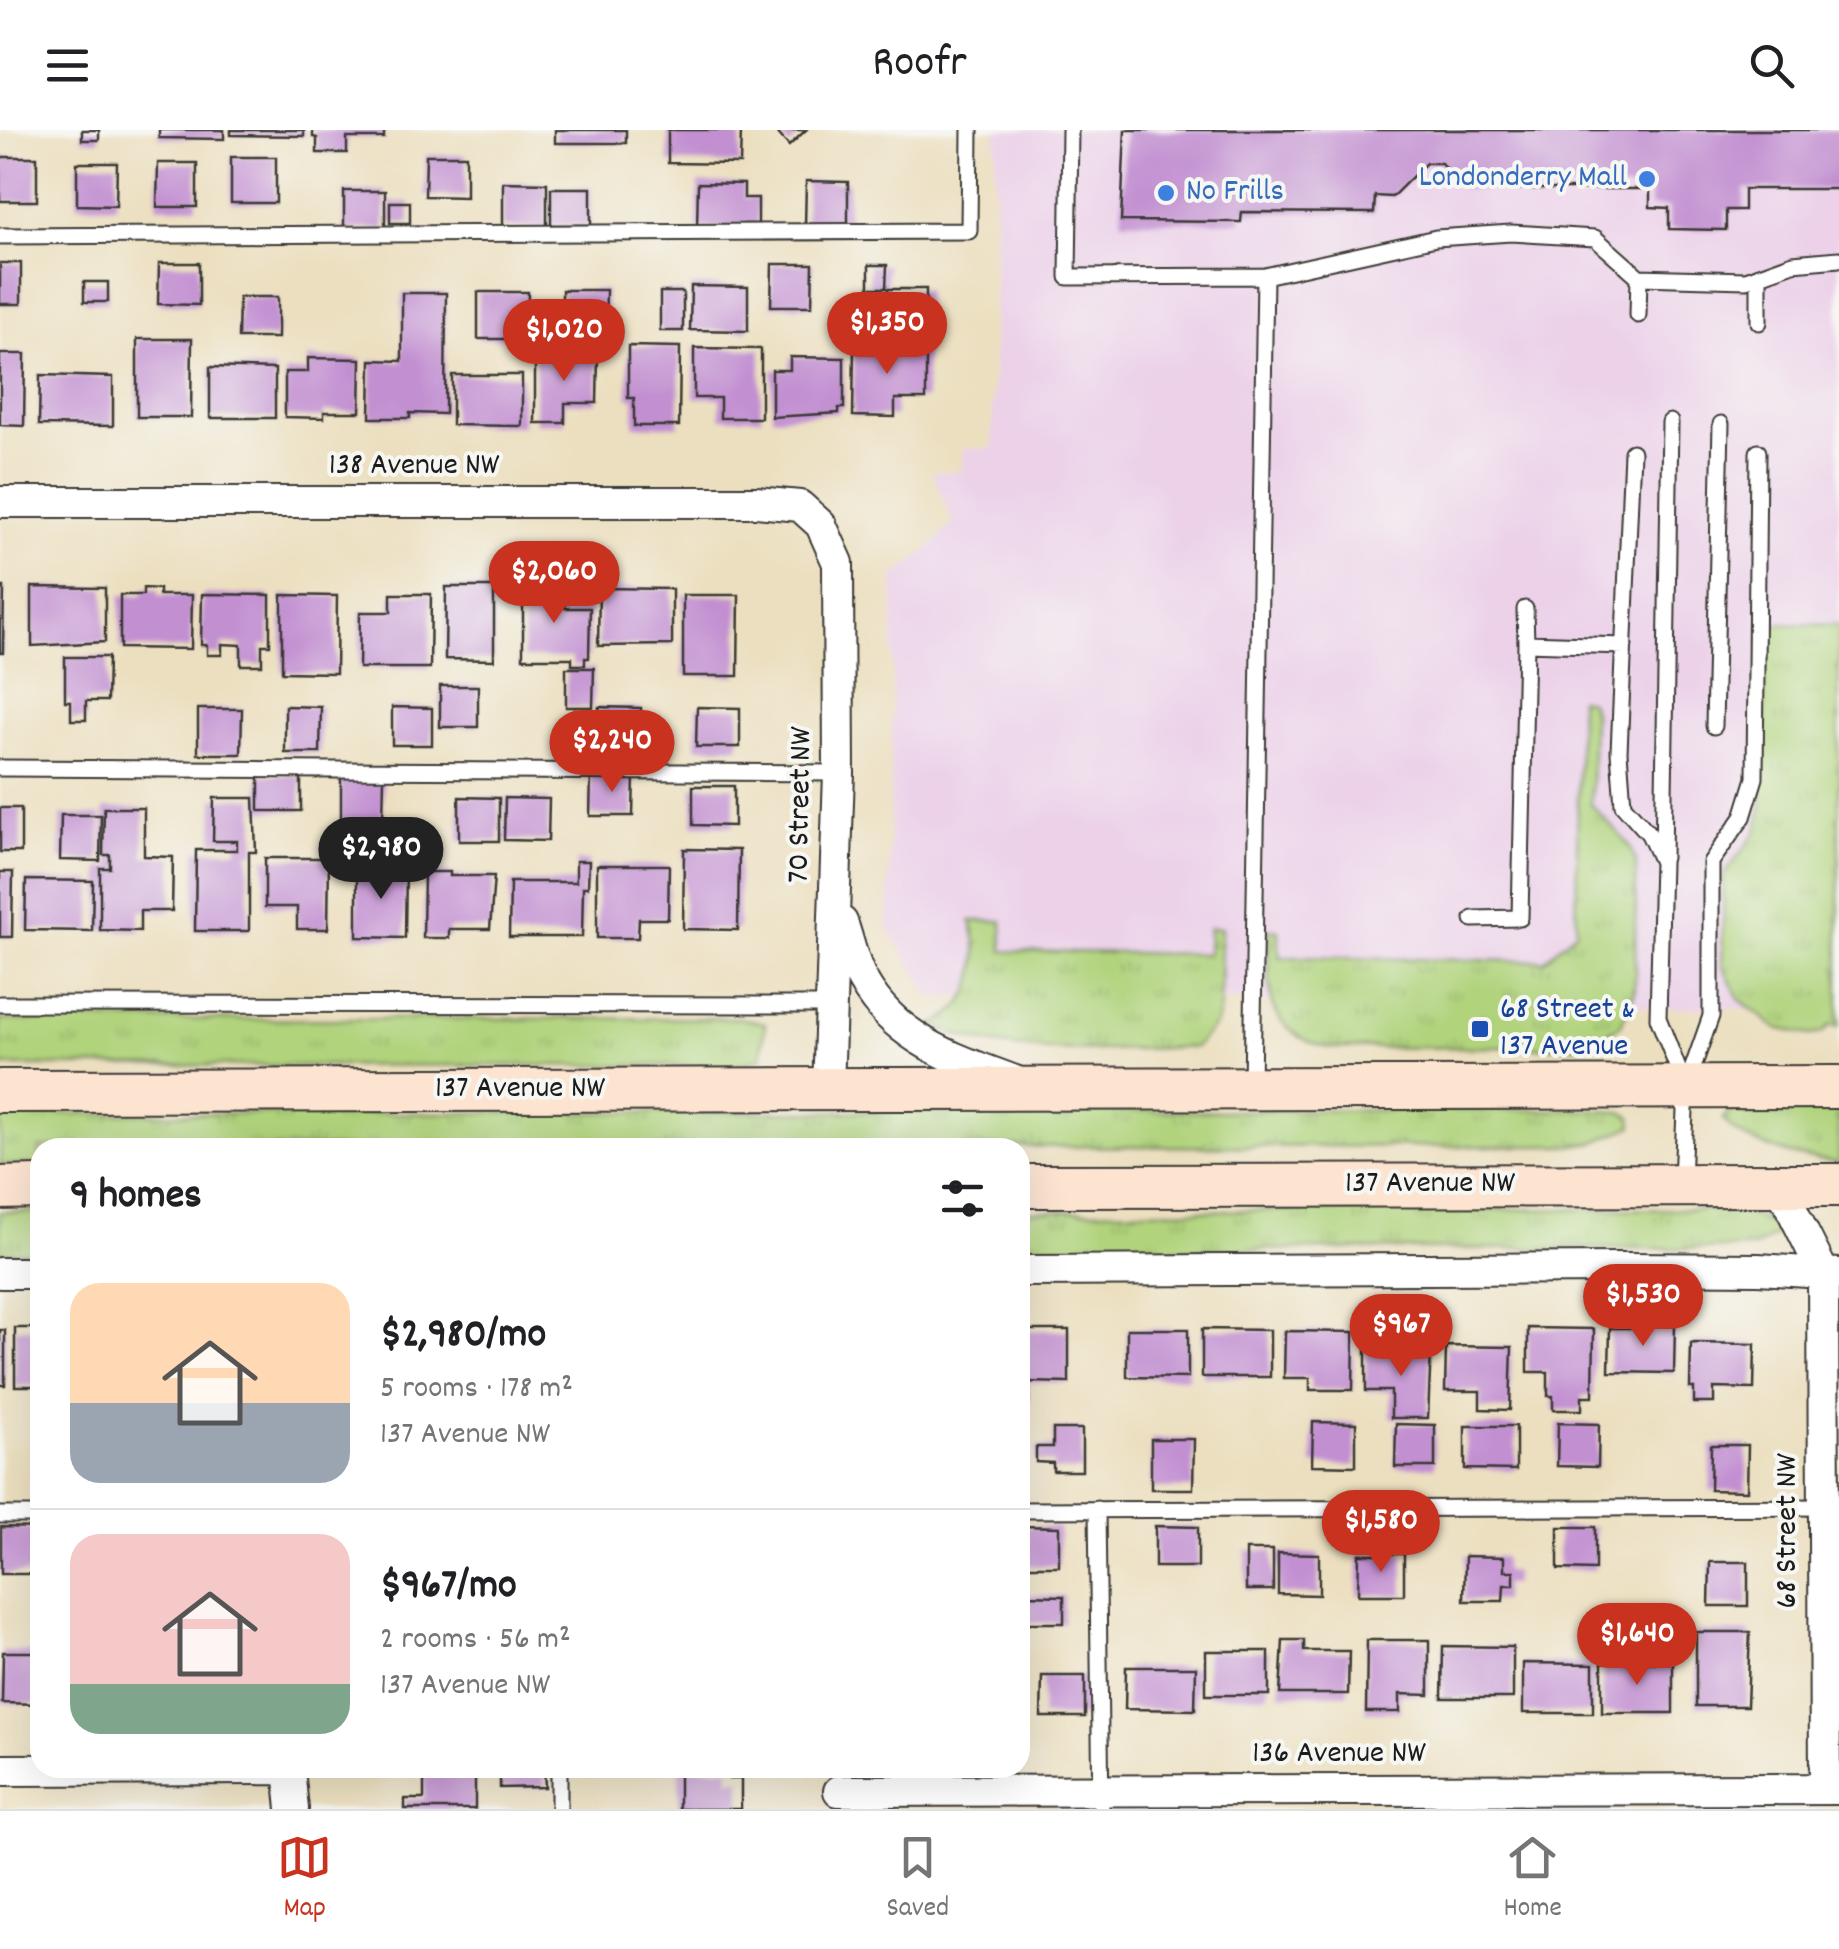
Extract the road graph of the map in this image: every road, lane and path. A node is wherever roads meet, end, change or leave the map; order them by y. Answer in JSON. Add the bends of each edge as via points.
{"nodes":[{"id":1,"x":970,"y":130,"type":"edge"},
{"id":2,"x":1070,"y":130,"type":"edge"},
{"id":3,"x":0,"y":236,"type":"edge"},
{"id":4,"x":1839,"y":259,"type":"edge"},
{"id":5,"x":1759,"y":275,"type":"junction"},
{"id":6,"x":1265,"y":276,"type":"junction"},
{"id":7,"x":1639,"y":276,"type":"junction"},
{"id":8,"x":1638,"y":315,"type":"dead end"},
{"id":9,"x":1758,"y":322,"type":"dead end"},
{"id":10,"x":1670,"y":422,"type":"dead end"},
{"id":11,"x":1721,"y":424,"type":"dead end"},
{"id":12,"x":1632,"y":452,"type":"dead end"},
{"id":13,"x":1758,"y":452,"type":"dead end"},
{"id":14,"x":0,"y":502,"type":"edge"},
{"id":15,"x":821,"y":525,"type":"joint"},
{"id":16,"x":1526,"y":609,"type":"dead end"},
{"id":17,"x":1526,"y":643,"type":"junction"},
{"id":18,"x":1624,"y":646,"type":"junction"},
{"id":19,"x":1714,"y":726,"type":"dead end"},
{"id":20,"x":0,"y":768,"type":"edge"},
{"id":21,"x":839,"y":773,"type":"junction"},
{"id":22,"x":1662,"y":862,"type":"junction"},
{"id":23,"x":836,"y":902,"type":"junction"},
{"id":24,"x":1473,"y":919,"type":"dead end"},
{"id":25,"x":0,"y":1004,"type":"edge"},
{"id":26,"x":832,"y":1005,"type":"junction"},
{"id":27,"x":1839,"y":1087,"type":"edge"},
{"id":28,"x":1686,"y":1088,"type":"junction"},
{"id":29,"x":828,"y":1089,"type":"junction"},
{"id":30,"x":1252,"y":1089,"type":"junction"},
{"id":31,"x":1041,"y":1090,"type":"junction"},
{"id":32,"x":0,"y":1092,"type":"edge"},
{"id":33,"x":1682,"y":1185,"type":"junction"},
{"id":34,"x":1030,"y":1186,"type":"edge"},
{"id":35,"x":1780,"y":1186,"type":"junction"},
{"id":36,"x":1839,"y":1186,"type":"edge"},
{"id":37,"x":0,"y":1188,"type":"edge"},
{"id":38,"x":30,"y":1188,"type":"edge"},
{"id":39,"x":1839,"y":1246,"type":"edge"},
{"id":40,"x":1030,"y":1271,"type":"edge"},
{"id":41,"x":0,"y":1273,"type":"edge"},
{"id":42,"x":30,"y":1273,"type":"edge"},
{"id":43,"x":1831,"y":1273,"type":"edge"},
{"id":44,"x":1831,"y":1507,"type":"edge"},
{"id":45,"x":1097,"y":1509,"type":"junction"},
{"id":46,"x":1030,"y":1510,"type":"edge"},
{"id":47,"x":0,"y":1515,"type":"edge"},
{"id":48,"x":30,"y":1515,"type":"edge"},
{"id":49,"x":0,"y":1770,"type":"edge"},
{"id":50,"x":30,"y":1770,"type":"edge"},
{"id":51,"x":290,"y":1778,"type":"edge"},
{"id":52,"x":559,"y":1778,"type":"edge"},
{"id":53,"x":839,"y":1789,"type":"edge"},
{"id":54,"x":1832,"y":1789,"type":"edge"},
{"id":55,"x":1361,"y":1799,"type":"edge"},
{"id":56,"x":1102,"y":1800,"type":"edge"},
{"id":57,"x":293,"y":1809,"type":"edge"},
{"id":58,"x":560,"y":1809,"type":"edge"}],
"edges":[{"from":1,"to":3,"type":"lane","via":[[969,231]]},
{"from":2,"to":6,"type":"lane","via":[[1068,277]]},
{"from":4,"to":5,"type":"lane","via":[[1793,263]]},
{"from":5,"to":7,"type":"lane"},
{"from":5,"to":9,"type":"lane"},
{"from":6,"to":7,"type":"lane","via":[[1436,238],[1511,233],[1594,238]]},
{"from":6,"to":30,"type":"lane"},
{"from":7,"to":8,"type":"lane"},
{"from":10,"to":22,"type":"lane"},
{"from":11,"to":19,"type":"lane"},
{"from":12,"to":18,"type":"lane"},
{"from":13,"to":28,"type":"lane","via":[[1756,778],[1744,817],[1711,862],[1711,1016]]},
{"from":14,"to":15,"type":"street","name":"138 Avenue NW","via":[[756,502],[800,506]]},
{"from":15,"to":21,"type":"street","name":"70 Street NW","via":[[838,563]]},
{"from":16,"to":17,"type":"lane"},
{"from":17,"to":18,"type":"lane"},
{"from":17,"to":24,"type":"lane","via":[[1520,918]]},
{"from":18,"to":22,"type":"lane","via":[[1623,805]]},
{"from":20,"to":21,"type":"lane"},
{"from":21,"to":23,"type":"street","name":"70 Street NW"},
{"from":22,"to":28,"type":"lane","via":[[1658,1018]]},
{"from":23,"to":26,"type":"street","name":"70 Street NW"},
{"from":23,"to":31,"type":"street","name":"137 Avenue NW","via":[[863,980],[911,1037]]},
{"from":25,"to":26,"type":"lane"},
{"from":26,"to":29,"type":"street","name":"70 Street NW"},
{"from":27,"to":28,"type":"main road","name":"137 Avenue NW"},
{"from":28,"to":30,"type":"main road","name":"137 Avenue NW"},
{"from":28,"to":33,"type":"lane"},
{"from":29,"to":31,"type":"main road","name":"137 Avenue NW"},
{"from":29,"to":32,"type":"main road","name":"137 Avenue NW"},
{"from":30,"to":31,"type":"main road","name":"137 Avenue NW"},
{"from":33,"to":34,"type":"main road","name":"137 Avenue NW"},
{"from":33,"to":35,"type":"main road","name":"137 Avenue NW"},
{"from":35,"to":36,"type":"main road","name":"137 Avenue NW"},
{"from":35,"to":43,"type":"street","name":"68 Street NW"},
{"from":37,"to":38,"type":"main road"},
{"from":39,"to":43,"type":"street"},
{"from":40,"to":43,"type":"street"},
{"from":41,"to":42,"type":"street"},
{"from":43,"to":44,"type":"street","name":"68 Street NW"},
{"from":44,"to":45,"type":"lane"},
{"from":44,"to":54,"type":"street","name":"68 Street NW"},
{"from":45,"to":46,"type":"lane"},
{"from":45,"to":56,"type":"lane"},
{"from":47,"to":48,"type":"lane"},
{"from":49,"to":50,"type":"street"},
{"from":51,"to":57,"type":"street"},
{"from":52,"to":58,"type":"lane"},
{"from":53,"to":56,"type":"street","name":"136 Avenue NW"},
{"from":54,"to":55,"type":"street","name":"136 Avenue NW"},
{"from":55,"to":56,"type":"street","name":"136 Avenue NW"}]}
